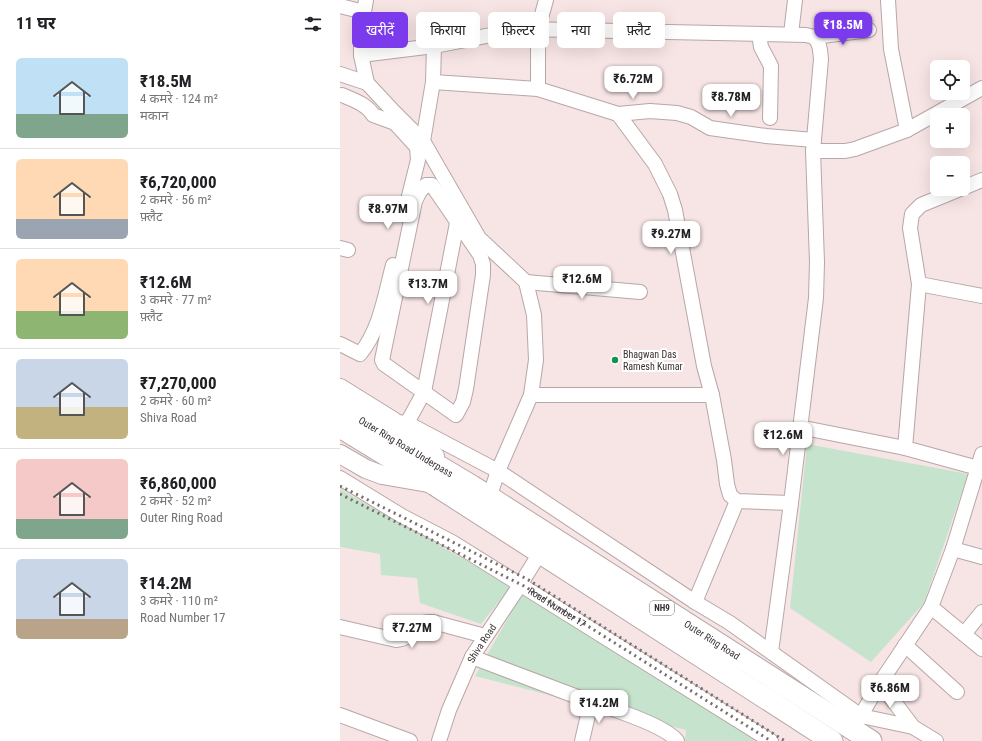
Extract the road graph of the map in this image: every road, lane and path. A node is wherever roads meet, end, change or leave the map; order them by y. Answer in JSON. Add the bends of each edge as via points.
{"nodes":[{"id":1,"x":546,"y":0,"type":"edge"},
{"id":2,"x":795,"y":0,"type":"edge"},
{"id":3,"x":888,"y":0,"type":"edge"},
{"id":4,"x":340,"y":6,"type":"edge"},
{"id":5,"x":365,"y":6,"type":"edge"},
{"id":6,"x":543,"y":12,"type":"edge"},
{"id":7,"x":549,"y":29,"type":"edge"},
{"id":8,"x":869,"y":30,"type":"dead end"},
{"id":9,"x":759,"y":34,"type":"junction"},
{"id":10,"x":791,"y":34,"type":"junction"},
{"id":11,"x":814,"y":36,"type":"junction"},
{"id":12,"x":418,"y":48,"type":"edge"},
{"id":13,"x":434,"y":48,"type":"edge"},
{"id":14,"x":538,"y":48,"type":"edge"},
{"id":15,"x":361,"y":55,"type":"junction"},
{"id":16,"x":346,"y":76,"type":"edge"},
{"id":17,"x":433,"y":82,"type":"junction"},
{"id":18,"x":367,"y":83,"type":"junction"},
{"id":19,"x":982,"y":88,"type":"edge"},
{"id":20,"x":538,"y":89,"type":"junction"},
{"id":21,"x":341,"y":95,"type":"edge"},
{"id":22,"x":618,"y":114,"type":"junction"},
{"id":23,"x":770,"y":118,"type":"dead end"},
{"id":24,"x":908,"y":130,"type":"junction"},
{"id":25,"x":423,"y":141,"type":"junction"},
{"id":26,"x":814,"y":146,"type":"junction"},
{"id":27,"x":982,"y":180,"type":"edge"},
{"id":28,"x":970,"y":185,"type":"edge"},
{"id":29,"x":943,"y":196,"type":"edge"},
{"id":30,"x":465,"y":228,"type":"junction"},
{"id":31,"x":526,"y":282,"type":"junction"},
{"id":32,"x":919,"y":284,"type":"junction"},
{"id":33,"x":640,"y":292,"type":"dead end"},
{"id":34,"x":982,"y":296,"type":"edge"},
{"id":35,"x":340,"y":344,"type":"edge"},
{"id":36,"x":340,"y":388,"type":"edge"},
{"id":37,"x":424,"y":392,"type":"junction"},
{"id":38,"x":531,"y":395,"type":"junction"},
{"id":39,"x":712,"y":395,"type":"junction"},
{"id":40,"x":340,"y":407,"type":"edge"},
{"id":41,"x":400,"y":422,"type":"junction"},
{"id":42,"x":340,"y":427,"type":"edge"},
{"id":43,"x":799,"y":427,"type":"junction"},
{"id":44,"x":905,"y":448,"type":"junction"},
{"id":45,"x":340,"y":454,"type":"edge"},
{"id":46,"x":980,"y":461,"type":"edge"},
{"id":47,"x":498,"y":471,"type":"junction"},
{"id":48,"x":340,"y":478,"type":"edge"},
{"id":49,"x":435,"y":485,"type":"junction"},
{"id":50,"x":472,"y":486,"type":"junction"},
{"id":51,"x":489,"y":498,"type":"junction"},
{"id":52,"x":737,"y":501,"type":"junction"},
{"id":53,"x":791,"y":503,"type":"junction"},
{"id":54,"x":953,"y":549,"type":"junction"},
{"id":55,"x":540,"y":553,"type":"junction"},
{"id":56,"x":982,"y":557,"type":"edge"},
{"id":57,"x":520,"y":585,"type":"junction"},
{"id":58,"x":695,"y":602,"type":"junction"},
{"id":59,"x":931,"y":607,"type":"junction"},
{"id":60,"x":982,"y":612,"type":"edge"},
{"id":61,"x":340,"y":627,"type":"edge"},
{"id":62,"x":964,"y":634,"type":"junction"},
{"id":63,"x":486,"y":636,"type":"junction"},
{"id":64,"x":905,"y":645,"type":"junction"},
{"id":65,"x":982,"y":649,"type":"edge"},
{"id":66,"x":771,"y":652,"type":"junction"},
{"id":67,"x":472,"y":657,"type":"junction"},
{"id":68,"x":880,"y":683,"type":"junction"},
{"id":69,"x":957,"y":692,"type":"dead end"},
{"id":70,"x":591,"y":702,"type":"junction"},
{"id":71,"x":340,"y":716,"type":"edge"},
{"id":72,"x":857,"y":722,"type":"junction"},
{"id":73,"x":913,"y":727,"type":"junction"},
{"id":74,"x":410,"y":741,"type":"edge"},
{"id":75,"x":439,"y":741,"type":"edge"},
{"id":76,"x":582,"y":741,"type":"edge"},
{"id":77,"x":677,"y":741,"type":"edge"},
{"id":78,"x":770,"y":741,"type":"edge"},
{"id":79,"x":832,"y":741,"type":"edge"},
{"id":80,"x":871,"y":741,"type":"edge"},
{"id":81,"x":936,"y":741,"type":"edge"}],
"edges":[{"from":1,"to":6,"type":"street"},
{"from":2,"to":10,"type":"street"},
{"from":3,"to":24,"type":"street","via":[[891,49]]},
{"from":4,"to":5,"type":"street"},
{"from":5,"to":15,"type":"street"},
{"from":7,"to":9,"type":"street"},
{"from":8,"to":11,"type":"street"},
{"from":9,"to":10,"type":"street"},
{"from":9,"to":23,"type":"street","via":[[761,47],[771,66]]},
{"from":10,"to":11,"type":"street"},
{"from":11,"to":26,"type":"street","via":[[818,41],[821,59]]},
{"from":12,"to":15,"type":"street"},
{"from":13,"to":17,"type":"street"},
{"from":14,"to":20,"type":"street"},
{"from":15,"to":18,"type":"street"},
{"from":16,"to":18,"type":"street"},
{"from":16,"to":21,"type":"street"},
{"from":17,"to":20,"type":"street"},
{"from":17,"to":25,"type":"street"},
{"from":18,"to":25,"type":"street"},
{"from":19,"to":24,"type":"street"},
{"from":20,"to":22,"type":"street"},
{"from":21,"to":35,"type":"street","via":[[364,105],[373,115],[395,123],[417,147],[418,160],[383,306],[373,334],[360,354]]},
{"from":22,"to":26,"type":"street","via":[[677,113],[691,117],[710,128]]},
{"from":22,"to":39,"type":"street","via":[[655,164],[670,194]]},
{"from":24,"to":26,"type":"street","via":[[855,149]]},
{"from":25,"to":30,"type":"street"},
{"from":26,"to":43,"type":"street","via":[[816,291]]},
{"from":27,"to":28,"type":"street"},
{"from":29,"to":32,"type":"street","via":[[921,205],[912,214],[910,228]]},
{"from":30,"to":31,"type":"street"},
{"from":30,"to":37,"type":"street"},
{"from":30,"to":37,"type":"street","via":[[480,255],[484,269],[465,396],[456,415]]},
{"from":30,"to":37,"type":"street","via":[[432,185],[426,185],[420,191],[415,201],[382,360]]},
{"from":31,"to":33,"type":"street"},
{"from":31,"to":38,"type":"street","via":[[534,315],[536,360]]},
{"from":32,"to":34,"type":"street"},
{"from":32,"to":44,"type":"street"},
{"from":36,"to":41,"type":"main road"},
{"from":37,"to":41,"type":"street"},
{"from":38,"to":39,"type":"street"},
{"from":38,"to":47,"type":"street"},
{"from":39,"to":52,"type":"street","via":[[726,484],[730,495]]},
{"from":40,"to":50,"type":"highway","name":"Outer Ring Road Underpass","number":"NH9"},
{"from":41,"to":47,"type":"street"},
{"from":41,"to":50,"type":"main road"},
{"from":42,"to":49,"type":"highway","name":"Outer Ring Road Underpass"},
{"from":43,"to":44,"type":"street"},
{"from":43,"to":53,"type":"street"},
{"from":44,"to":46,"type":"street"},
{"from":45,"to":49,"type":"main road","via":[[382,475]]},
{"from":46,"to":54,"type":"street"},
{"from":47,"to":51,"type":"street"},
{"from":47,"to":58,"type":"street"},
{"from":48,"to":57,"type":"street","name":"Road Number 17","via":[[402,516],[452,542]]},
{"from":49,"to":55,"type":"highway","name":"Outer Ring Road"},
{"from":50,"to":51,"type":"highway","name":"Outer Ring Road","number":"NH9"},
{"from":51,"to":72,"type":"highway","name":"Outer Ring Road","number":"NH9"},
{"from":52,"to":53,"type":"street"},
{"from":52,"to":58,"type":"street"},
{"from":53,"to":66,"type":"street"},
{"from":54,"to":56,"type":"street"},
{"from":54,"to":59,"type":"street"},
{"from":55,"to":57,"type":"street","name":"Shiva Road"},
{"from":55,"to":79,"type":"highway","name":"Outer Ring Road"},
{"from":57,"to":63,"type":"street","name":"Shiva Road"},
{"from":57,"to":78,"type":"street","name":"Road Number 17"},
{"from":58,"to":66,"type":"street"},
{"from":59,"to":62,"type":"street"},
{"from":59,"to":64,"type":"street"},
{"from":60,"to":62,"type":"street"},
{"from":61,"to":63,"type":"street","via":[[396,640],[411,635],[418,624],[425,621]]},
{"from":62,"to":65,"type":"street"},
{"from":63,"to":67,"type":"street","name":"Shiva Road"},
{"from":64,"to":68,"type":"street"},
{"from":64,"to":69,"type":"street"},
{"from":66,"to":72,"type":"street"},
{"from":67,"to":70,"type":"street"},
{"from":67,"to":75,"type":"street","name":"Shiva Road","via":[[448,710]]},
{"from":68,"to":72,"type":"street"},
{"from":68,"to":73,"type":"street"},
{"from":70,"to":76,"type":"street"},
{"from":70,"to":77,"type":"street","via":[[660,728]]},
{"from":71,"to":74,"type":"street"},
{"from":72,"to":73,"type":"street"},
{"from":72,"to":80,"type":"highway","name":"Outer Ring Road","number":"NH9"},
{"from":73,"to":81,"type":"street"}]}
